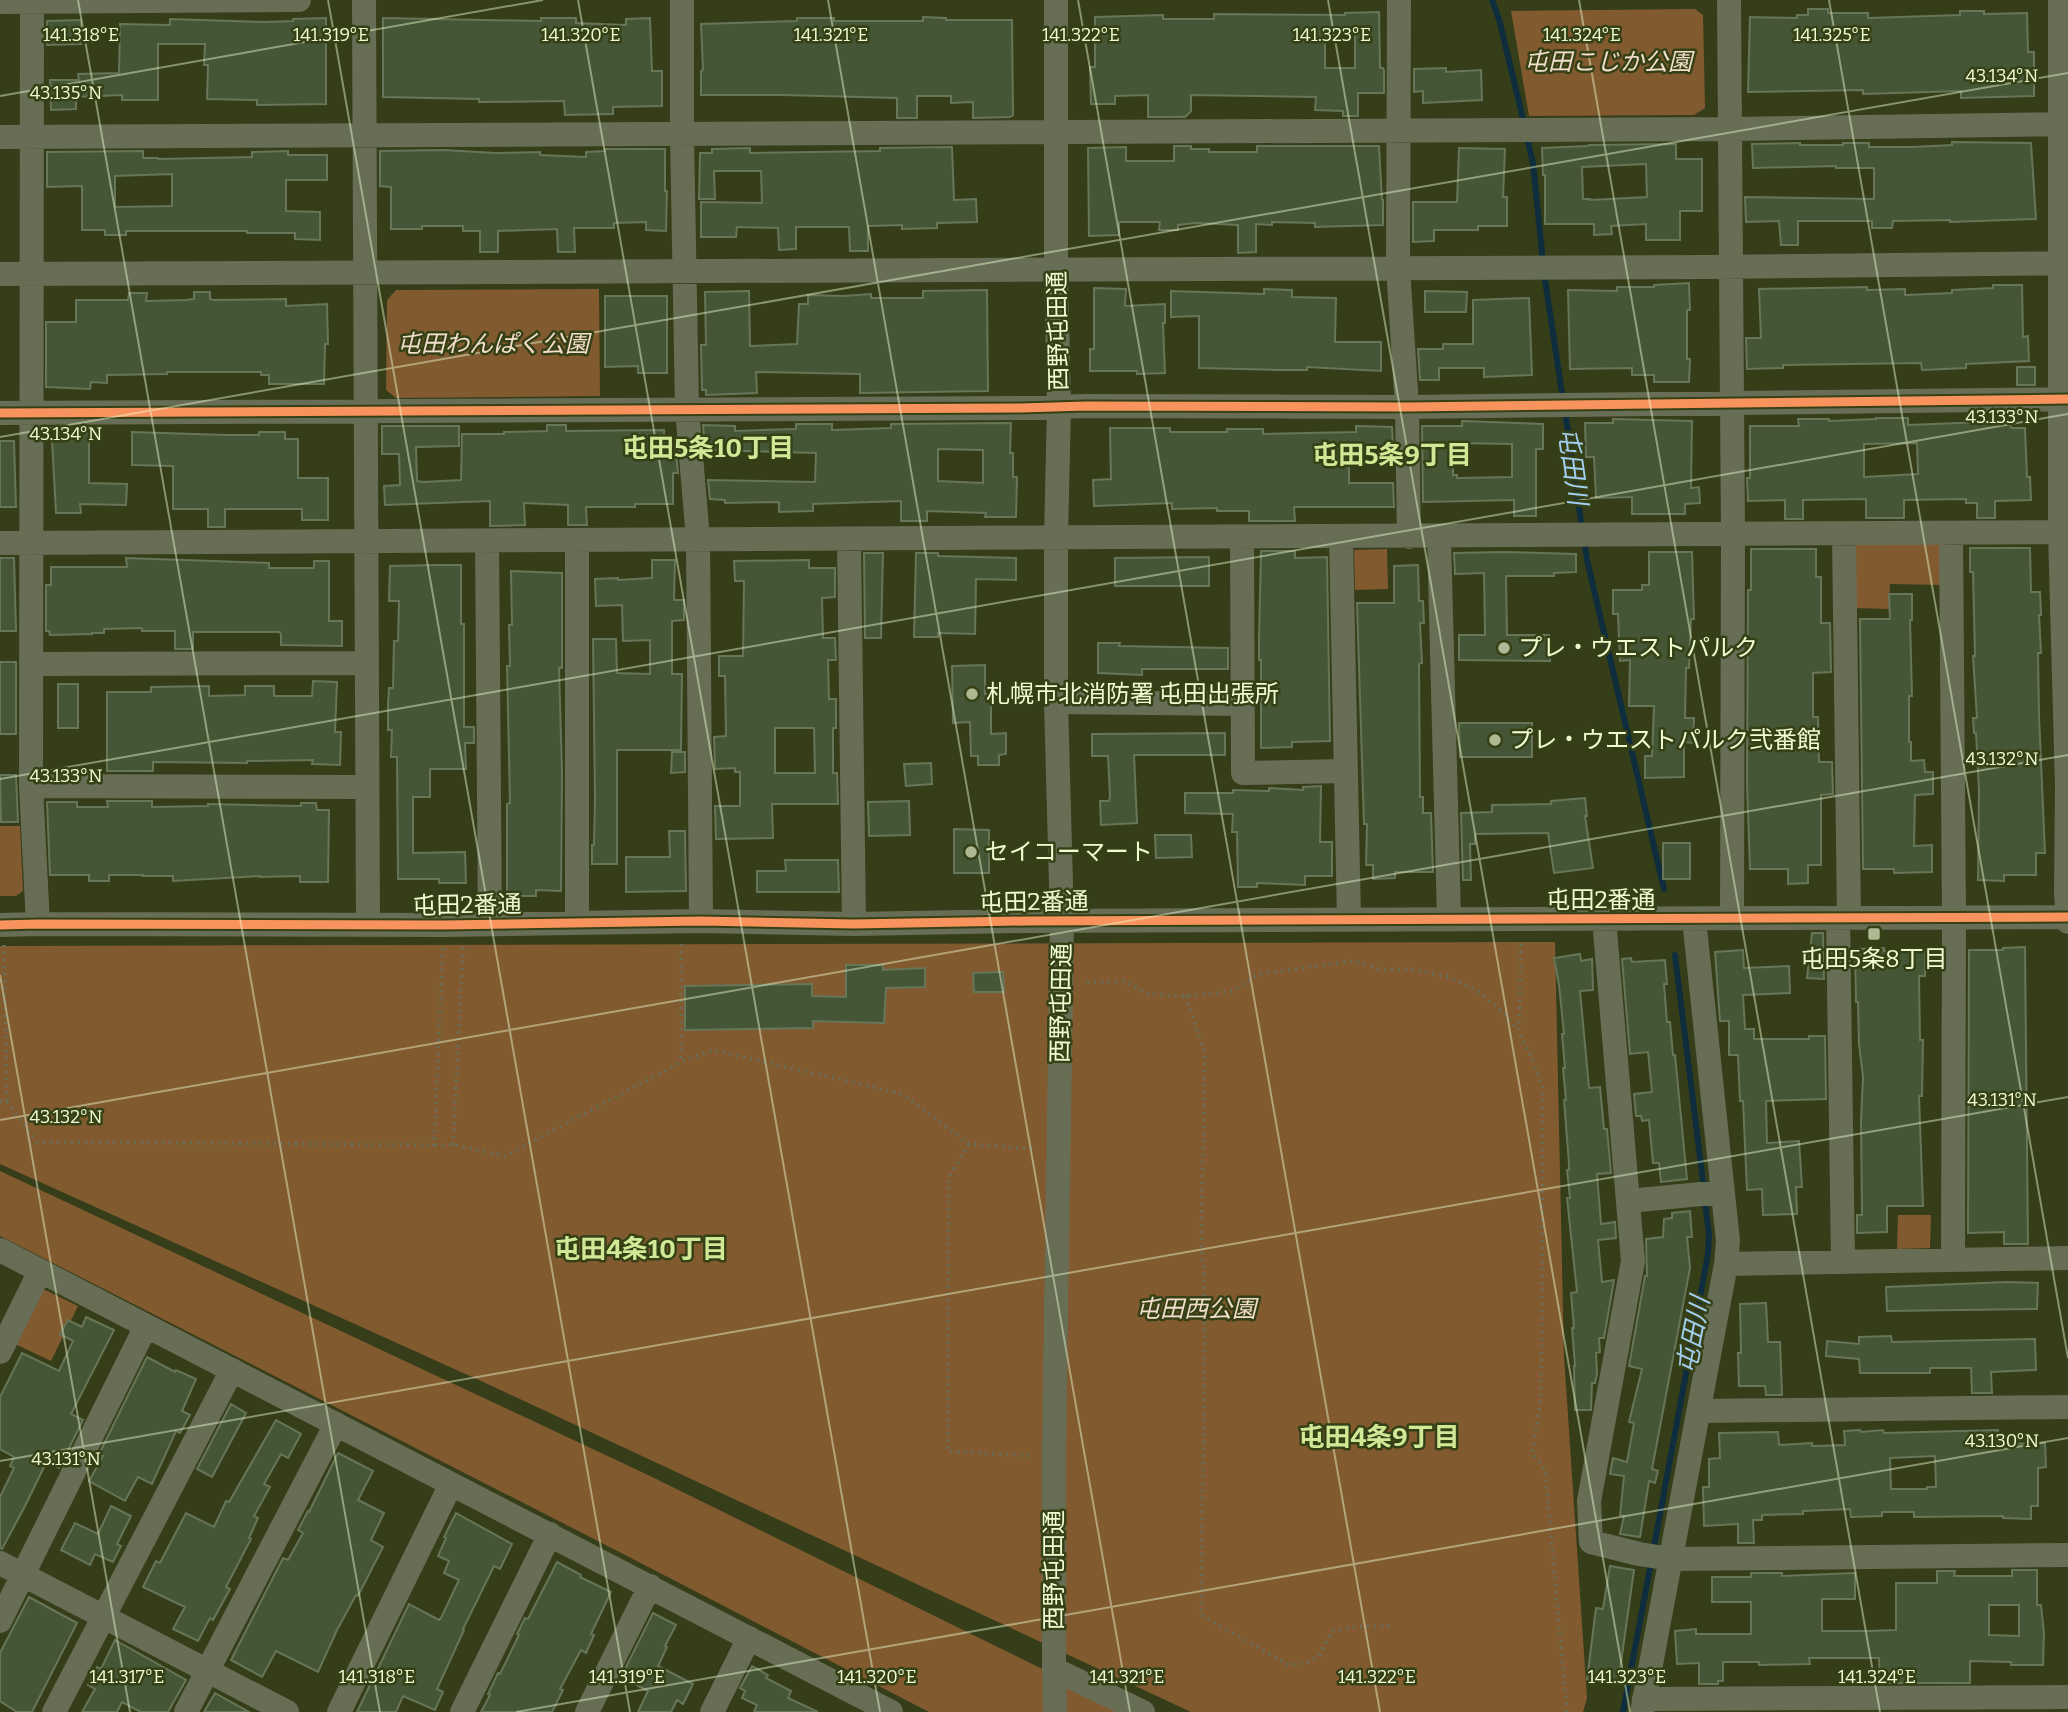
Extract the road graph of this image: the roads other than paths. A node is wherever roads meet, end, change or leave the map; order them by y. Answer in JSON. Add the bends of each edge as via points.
{"nodes":[{"id":1,"x":299,"y":0,"type":"edge"},
{"id":2,"x":364,"y":0,"type":"edge"},
{"id":3,"x":682,"y":0,"type":"edge"},
{"id":4,"x":1056,"y":0,"type":"edge"},
{"id":5,"x":1399,"y":0,"type":"edge"},
{"id":6,"x":1729,"y":0,"type":"edge"},
{"id":7,"x":2060,"y":0,"type":"edge"},
{"id":8,"x":0,"y":2,"type":"edge"},
{"id":9,"x":32,"y":2,"type":"junction"},
{"id":10,"x":2064,"y":124,"type":"edge"},
{"id":11,"x":1731,"y":129,"type":"junction"},
{"id":12,"x":1399,"y":131,"type":"junction"},
{"id":13,"x":682,"y":134,"type":"junction"},
{"id":14,"x":1056,"y":134,"type":"junction"},
{"id":15,"x":364,"y":136,"type":"junction"},
{"id":16,"x":0,"y":137,"type":"edge"},
{"id":17,"x":32,"y":137,"type":"junction"},
{"id":18,"x":2064,"y":263,"type":"edge"},
{"id":19,"x":1398,"y":267,"type":"junction"},
{"id":20,"x":1731,"y":267,"type":"junction"},
{"id":21,"x":1056,"y":269,"type":"junction"},
{"id":22,"x":685,"y":271,"type":"junction"},
{"id":23,"x":365,"y":273,"type":"junction"},
{"id":24,"x":31,"y":274,"type":"junction"},
{"id":25,"x":0,"y":275,"type":"edge"},
{"id":26,"x":2064,"y":399,"type":"edge"},
{"id":27,"x":1732,"y":404,"type":"junction"},
{"id":28,"x":1059,"y":406,"type":"junction"},
{"id":29,"x":1408,"y":407,"type":"junction"},
{"id":30,"x":687,"y":409,"type":"junction"},
{"id":31,"x":365,"y":410,"type":"junction"},
{"id":32,"x":0,"y":413,"type":"edge"},
{"id":33,"x":31,"y":413,"type":"junction"},
{"id":34,"x":2064,"y":532,"type":"edge"},
{"id":35,"x":1951,"y":533,"type":"junction"},
{"id":36,"x":1734,"y":534,"type":"junction"},
{"id":37,"x":1844,"y":534,"type":"junction"},
{"id":38,"x":1242,"y":537,"type":"junction"},
{"id":39,"x":1341,"y":537,"type":"junction"},
{"id":40,"x":1409,"y":537,"type":"junction"},
{"id":41,"x":1438,"y":537,"type":"junction"},
{"id":42,"x":1056,"y":538,"type":"junction"},
{"id":43,"x":849,"y":539,"type":"junction"},
{"id":44,"x":576,"y":540,"type":"junction"},
{"id":45,"x":698,"y":540,"type":"junction"},
{"id":46,"x":365,"y":541,"type":"junction"},
{"id":47,"x":486,"y":541,"type":"junction"},
{"id":48,"x":32,"y":542,"type":"junction"},
{"id":49,"x":0,"y":543,"type":"edge"},
{"id":50,"x":366,"y":663,"type":"junction"},
{"id":51,"x":32,"y":664,"type":"junction"},
{"id":52,"x":1056,"y":702,"type":"junction"},
{"id":53,"x":1243,"y":704,"type":"junction"},
{"id":54,"x":1345,"y":771,"type":"junction"},
{"id":55,"x":31,"y":786,"type":"junction"},
{"id":56,"x":2068,"y":786,"type":"edge"},
{"id":57,"x":366,"y":787,"type":"junction"},
{"id":58,"x":1954,"y":917,"type":"junction"},
{"id":59,"x":1732,"y":918,"type":"junction"},
{"id":60,"x":1844,"y":918,"type":"junction"},
{"id":61,"x":1448,"y":919,"type":"junction"},
{"id":62,"x":1605,"y":919,"type":"junction"},
{"id":63,"x":1694,"y":919,"type":"junction"},
{"id":64,"x":2068,"y":919,"type":"edge"},
{"id":65,"x":1349,"y":920,"type":"junction"},
{"id":66,"x":691,"y":921,"type":"junction"},
{"id":67,"x":1062,"y":921,"type":"junction"},
{"id":68,"x":577,"y":922,"type":"junction"},
{"id":69,"x":38,"y":924,"type":"junction"},
{"id":70,"x":490,"y":924,"type":"junction"},
{"id":71,"x":854,"y":924,"type":"junction"},
{"id":72,"x":2,"y":925,"type":"edge"},
{"id":73,"x":368,"y":925,"type":"junction"},
{"id":74,"x":1722,"y":1192,"type":"junction"},
{"id":75,"x":1628,"y":1201,"type":"junction"},
{"id":76,"x":0,"y":1250,"type":"edge"},
{"id":77,"x":2068,"y":1258,"type":"edge"},
{"id":78,"x":1953,"y":1259,"type":"junction"},
{"id":79,"x":1843,"y":1261,"type":"junction"},
{"id":80,"x":1726,"y":1264,"type":"junction"},
{"id":81,"x":40,"y":1271,"type":"junction"},
{"id":82,"x":2068,"y":1280,"type":"edge"},
{"id":83,"x":146,"y":1326,"type":"junction"},
{"id":84,"x":0,"y":1352,"type":"edge"},
{"id":85,"x":232,"y":1370,"type":"junction"},
{"id":86,"x":2068,"y":1407,"type":"edge"},
{"id":87,"x":1699,"y":1411,"type":"junction"},
{"id":88,"x":336,"y":1424,"type":"junction"},
{"id":89,"x":451,"y":1484,"type":"junction"},
{"id":90,"x":550,"y":1534,"type":"junction"},
{"id":91,"x":2068,"y":1555,"type":"edge"},
{"id":92,"x":1671,"y":1559,"type":"junction"},
{"id":93,"x":0,"y":1563,"type":"edge"},
{"id":94,"x":23,"y":1574,"type":"junction"},
{"id":95,"x":650,"y":1586,"type":"junction"},
{"id":96,"x":103,"y":1616,"type":"junction"},
{"id":97,"x":0,"y":1622,"type":"edge"},
{"id":98,"x":749,"y":1638,"type":"junction"},
{"id":99,"x":1054,"y":1669,"type":"junction"},
{"id":100,"x":207,"y":1670,"type":"junction"},
{"id":101,"x":2068,"y":1697,"type":"edge"},
{"id":102,"x":845,"y":1702,"type":"edge"},
{"id":103,"x":1643,"y":1705,"type":"edge"},
{"id":104,"x":54,"y":1712,"type":"edge"},
{"id":105,"x":186,"y":1712,"type":"edge"},
{"id":106,"x":287,"y":1712,"type":"edge"},
{"id":107,"x":339,"y":1712,"type":"edge"},
{"id":108,"x":462,"y":1712,"type":"edge"},
{"id":109,"x":587,"y":1712,"type":"edge"},
{"id":110,"x":712,"y":1712,"type":"edge"},
{"id":111,"x":891,"y":1712,"type":"edge"},
{"id":112,"x":1055,"y":1712,"type":"edge"},
{"id":113,"x":1143,"y":1712,"type":"edge"}],
"edges":[{"from":1,"to":9,"type":"street"},
{"from":2,"to":15,"type":"street"},
{"from":3,"to":13,"type":"street"},
{"from":4,"to":14,"type":"street","name":"西野屯田通"},
{"from":5,"to":12,"type":"street"},
{"from":6,"to":11,"type":"street"},
{"from":7,"to":10,"type":"street"},
{"from":8,"to":9,"type":"street"},
{"from":9,"to":17,"type":"street"},
{"from":10,"to":11,"type":"street"},
{"from":10,"to":18,"type":"street"},
{"from":11,"to":12,"type":"street"},
{"from":11,"to":20,"type":"street"},
{"from":12,"to":14,"type":"street"},
{"from":12,"to":19,"type":"street"},
{"from":13,"to":14,"type":"street"},
{"from":13,"to":15,"type":"street"},
{"from":13,"to":22,"type":"street"},
{"from":14,"to":21,"type":"street","name":"西野屯田通"},
{"from":15,"to":17,"type":"street"},
{"from":15,"to":23,"type":"street"},
{"from":16,"to":17,"type":"street"},
{"from":17,"to":24,"type":"street"},
{"from":18,"to":20,"type":"street"},
{"from":18,"to":26,"type":"street"},
{"from":19,"to":20,"type":"street"},
{"from":19,"to":21,"type":"street"},
{"from":19,"to":29,"type":"street"},
{"from":20,"to":27,"type":"street"},
{"from":21,"to":22,"type":"street"},
{"from":21,"to":28,"type":"street","name":"西野屯田通"},
{"from":22,"to":23,"type":"street"},
{"from":22,"to":30,"type":"street"},
{"from":23,"to":24,"type":"street"},
{"from":23,"to":31,"type":"street"},
{"from":24,"to":25,"type":"street"},
{"from":24,"to":33,"type":"street"},
{"from":26,"to":27,"type":"street"},
{"from":26,"to":34,"type":"street"},
{"from":27,"to":29,"type":"street"},
{"from":27,"to":36,"type":"street"},
{"from":28,"to":29,"type":"street"},
{"from":28,"to":30,"type":"street"},
{"from":28,"to":42,"type":"street","name":"西野屯田通"},
{"from":29,"to":40,"type":"street"},
{"from":30,"to":31,"type":"street"},
{"from":30,"to":45,"type":"street"},
{"from":31,"to":33,"type":"street"},
{"from":31,"to":46,"type":"street"},
{"from":32,"to":33,"type":"street"},
{"from":33,"to":48,"type":"street"},
{"from":34,"to":35,"type":"street"},
{"from":34,"to":56,"type":"street"},
{"from":35,"to":37,"type":"street"},
{"from":35,"to":58,"type":"street"},
{"from":36,"to":37,"type":"street"},
{"from":36,"to":41,"type":"street"},
{"from":36,"to":59,"type":"street"},
{"from":37,"to":60,"type":"street"},
{"from":38,"to":39,"type":"street"},
{"from":38,"to":42,"type":"street"},
{"from":38,"to":53,"type":"street"},
{"from":39,"to":40,"type":"street"},
{"from":39,"to":54,"type":"street"},
{"from":40,"to":41,"type":"street"},
{"from":41,"to":61,"type":"street"},
{"from":42,"to":43,"type":"street"},
{"from":42,"to":52,"type":"street","name":"西野屯田通"},
{"from":43,"to":45,"type":"street"},
{"from":43,"to":71,"type":"street"},
{"from":44,"to":45,"type":"street"},
{"from":44,"to":47,"type":"street"},
{"from":44,"to":68,"type":"street"},
{"from":45,"to":66,"type":"street"},
{"from":46,"to":47,"type":"street"},
{"from":46,"to":48,"type":"street"},
{"from":46,"to":50,"type":"street"},
{"from":47,"to":70,"type":"street"},
{"from":48,"to":49,"type":"street"},
{"from":48,"to":51,"type":"street"},
{"from":50,"to":51,"type":"street"},
{"from":50,"to":57,"type":"street"},
{"from":51,"to":55,"type":"street"},
{"from":52,"to":53,"type":"street"},
{"from":52,"to":67,"type":"street","name":"西野屯田通"},
{"from":53,"to":54,"type":"street","via":[[1243,772]]},
{"from":54,"to":65,"type":"street"},
{"from":55,"to":57,"type":"street"},
{"from":55,"to":69,"type":"street"},
{"from":56,"to":64,"type":"street"},
{"from":57,"to":73,"type":"street"},
{"from":58,"to":60,"type":"street","name":"屯田2番通"},
{"from":58,"to":64,"type":"street","name":"屯田2番通"},
{"from":58,"to":78,"type":"street"},
{"from":59,"to":60,"type":"street","name":"屯田2番通"},
{"from":59,"to":63,"type":"street","name":"屯田2番通"},
{"from":60,"to":79,"type":"street"},
{"from":61,"to":62,"type":"street","name":"屯田2番通"},
{"from":61,"to":65,"type":"street","name":"屯田2番通"},
{"from":62,"to":63,"type":"street","name":"屯田2番通"},
{"from":62,"to":75,"type":"street"},
{"from":63,"to":74,"type":"street"},
{"from":65,"to":67,"type":"street","name":"屯田2番通"},
{"from":66,"to":68,"type":"street","name":"屯田2番通"},
{"from":66,"to":71,"type":"street","name":"屯田2番通"},
{"from":67,"to":71,"type":"street","name":"屯田2番通"},
{"from":67,"to":99,"type":"street","name":"西野屯田通"},
{"from":68,"to":70,"type":"street","name":"屯田2番通"},
{"from":69,"to":72,"type":"street","name":"屯田2番通"},
{"from":69,"to":73,"type":"street","name":"屯田2番通"},
{"from":70,"to":73,"type":"street","name":"屯田2番通"},
{"from":74,"to":75,"type":"street"},
{"from":74,"to":80,"type":"street"},
{"from":75,"to":92,"type":"street","via":[[1633,1261],[1589,1501],[1591,1542]]},
{"from":76,"to":81,"type":"street"},
{"from":77,"to":78,"type":"street"},
{"from":77,"to":82,"type":"street"},
{"from":78,"to":79,"type":"street"},
{"from":79,"to":80,"type":"street"},
{"from":80,"to":87,"type":"street"},
{"from":81,"to":83,"type":"street"},
{"from":81,"to":84,"type":"street"},
{"from":83,"to":85,"type":"street"},
{"from":83,"to":94,"type":"street"},
{"from":85,"to":88,"type":"street"},
{"from":85,"to":96,"type":"street"},
{"from":86,"to":87,"type":"street"},
{"from":87,"to":92,"type":"street"},
{"from":88,"to":89,"type":"street"},
{"from":88,"to":100,"type":"street"},
{"from":89,"to":90,"type":"street"},
{"from":89,"to":107,"type":"street"},
{"from":90,"to":95,"type":"street"},
{"from":90,"to":108,"type":"street"},
{"from":91,"to":92,"type":"street"},
{"from":92,"to":103,"type":"street"},
{"from":93,"to":94,"type":"street"},
{"from":94,"to":96,"type":"street"},
{"from":94,"to":97,"type":"street"},
{"from":95,"to":98,"type":"street"},
{"from":95,"to":109,"type":"street"},
{"from":96,"to":100,"type":"street"},
{"from":96,"to":104,"type":"street"},
{"from":98,"to":102,"type":"street"},
{"from":98,"to":110,"type":"street"},
{"from":99,"to":112,"type":"street","name":"西野屯田通"},
{"from":99,"to":113,"type":"street"},
{"from":100,"to":105,"type":"street"},
{"from":100,"to":106,"type":"street"},
{"from":101,"to":103,"type":"street"},
{"from":102,"to":111,"type":"street"}]}
